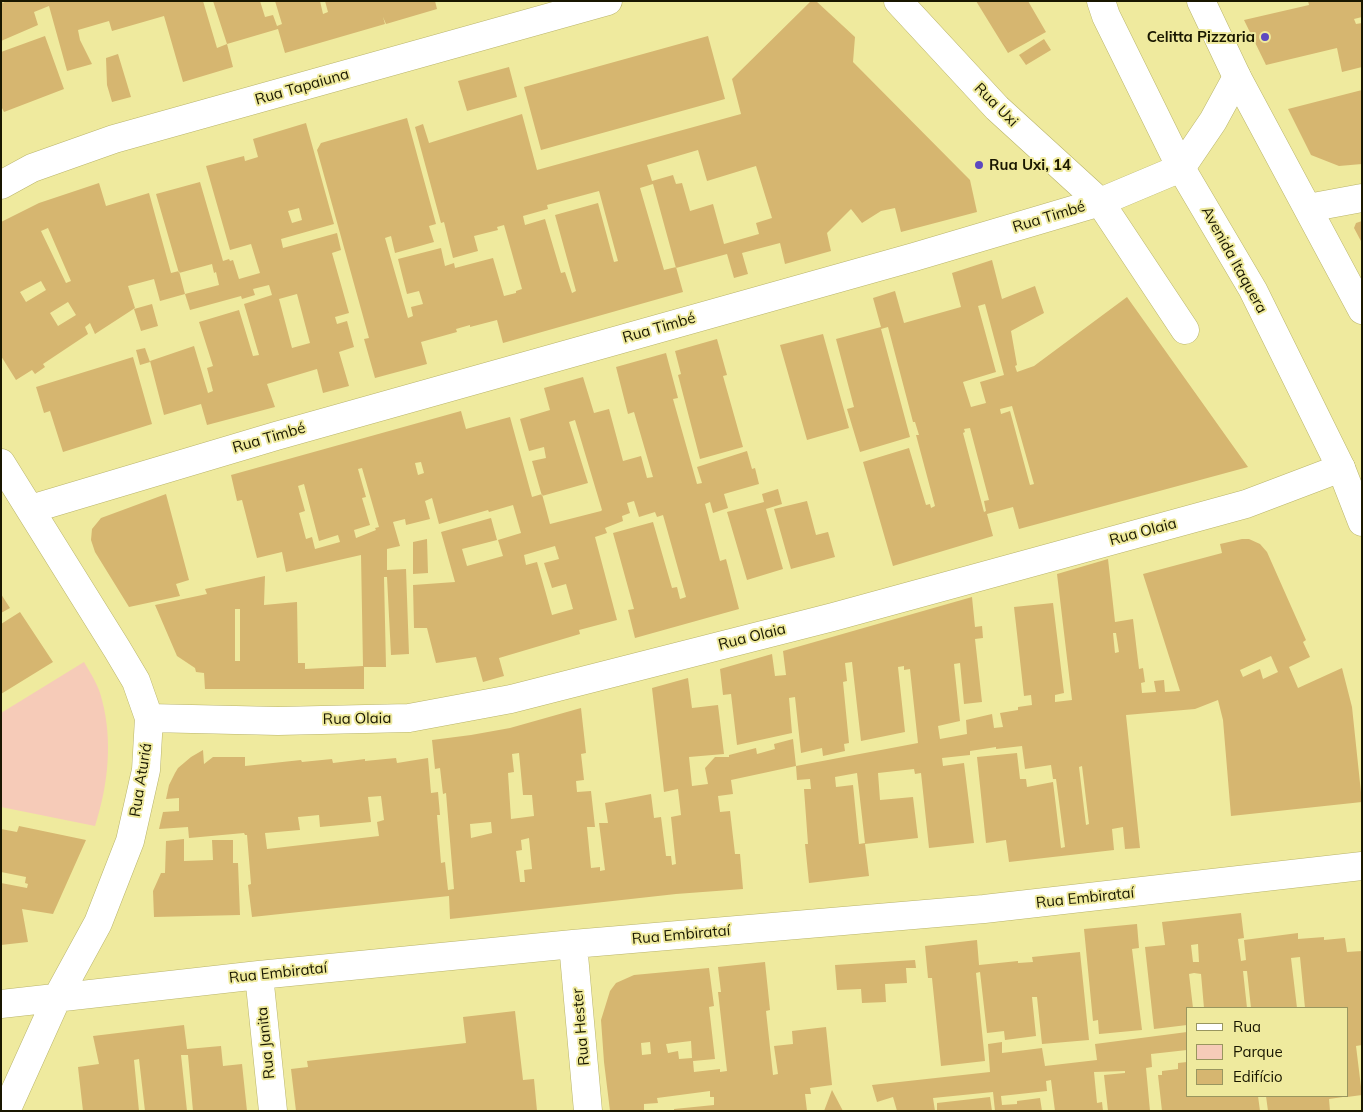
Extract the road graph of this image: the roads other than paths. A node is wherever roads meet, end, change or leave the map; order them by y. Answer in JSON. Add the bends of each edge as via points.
{"nodes":[{"id":1,"x":608,"y":1,"type":"edge"},
{"id":2,"x":898,"y":1,"type":"edge"},
{"id":3,"x":1101,"y":1,"type":"edge"},
{"id":4,"x":1201,"y":1,"type":"edge"},
{"id":5,"x":1237,"y":77,"type":"junction"},
{"id":6,"x":1181,"y":168,"type":"junction"},
{"id":7,"x":1,"y":185,"type":"edge"},
{"id":8,"x":1362,"y":198,"type":"edge"},
{"id":9,"x":1100,"y":202,"type":"junction"},
{"id":10,"x":1308,"y":208,"type":"junction"},
{"id":11,"x":1362,"y":310,"type":"edge"},
{"id":12,"x":1185,"y":330,"type":"dead end"},
{"id":13,"x":1,"y":463,"type":"edge"},
{"id":14,"x":1341,"y":468,"type":"junction"},
{"id":15,"x":31,"y":509,"type":"junction"},
{"id":16,"x":1362,"y":522,"type":"edge"},
{"id":17,"x":149,"y":718,"type":"junction"},
{"id":18,"x":1362,"y":866,"type":"edge"},
{"id":19,"x":573,"y":944,"type":"junction"},
{"id":20,"x":259,"y":974,"type":"junction"},
{"id":21,"x":57,"y":998,"type":"junction"},
{"id":22,"x":1,"y":1004,"type":"edge"},
{"id":23,"x":6,"y":1111,"type":"edge"},
{"id":24,"x":273,"y":1111,"type":"edge"},
{"id":25,"x":588,"y":1111,"type":"edge"}],
"edges":[{"from":1,"to":7,"type":"street","name":"Rua Tapaiuna","via":[[114,139],[32,168]]},
{"from":2,"to":9,"type":"street","name":"Rua Uxi","via":[[997,108]]},
{"from":3,"to":6,"type":"street","name":"Avenida Itaquera"},
{"from":4,"to":5,"type":"street"},
{"from":5,"to":6,"type":"street","via":[[1214,122]]},
{"from":5,"to":10,"type":"street"},
{"from":6,"to":9,"type":"street","name":"Rua Timbé"},
{"from":6,"to":14,"type":"street","name":"Avenida Itaquera","via":[[1253,290]]},
{"from":8,"to":10,"type":"street"},
{"from":9,"to":12,"type":"street","name":"Rua Uxi"},
{"from":9,"to":15,"type":"street","name":"Rua Timbé","via":[[285,433]]},
{"from":10,"to":11,"type":"street"},
{"from":13,"to":15,"type":"street","name":"Rua Aturiá"},
{"from":14,"to":16,"type":"street","name":"Avenida Itaquera"},
{"from":14,"to":17,"type":"street","name":"Rua Olaia","via":[[1246,504],[833,617],[511,699],[409,718],[278,721]]},
{"from":15,"to":17,"type":"street","name":"Rua Aturiá","via":[[136,681]]},
{"from":17,"to":21,"type":"street","name":"Rua Aturiá","via":[[146,770],[130,841],[98,922]]},
{"from":18,"to":19,"type":"street","name":"Rua Embirataí","via":[[984,909]]},
{"from":19,"to":20,"type":"street","name":"Rua Embirataí"},
{"from":19,"to":25,"type":"street","name":"Rua Hester"},
{"from":20,"to":21,"type":"street","name":"Rua Embirataí"},
{"from":20,"to":24,"type":"street","name":"Rua Janita"},
{"from":21,"to":22,"type":"street","name":"Rua Embirataí"},
{"from":21,"to":23,"type":"street","name":"Rua Aturiá"}]}
